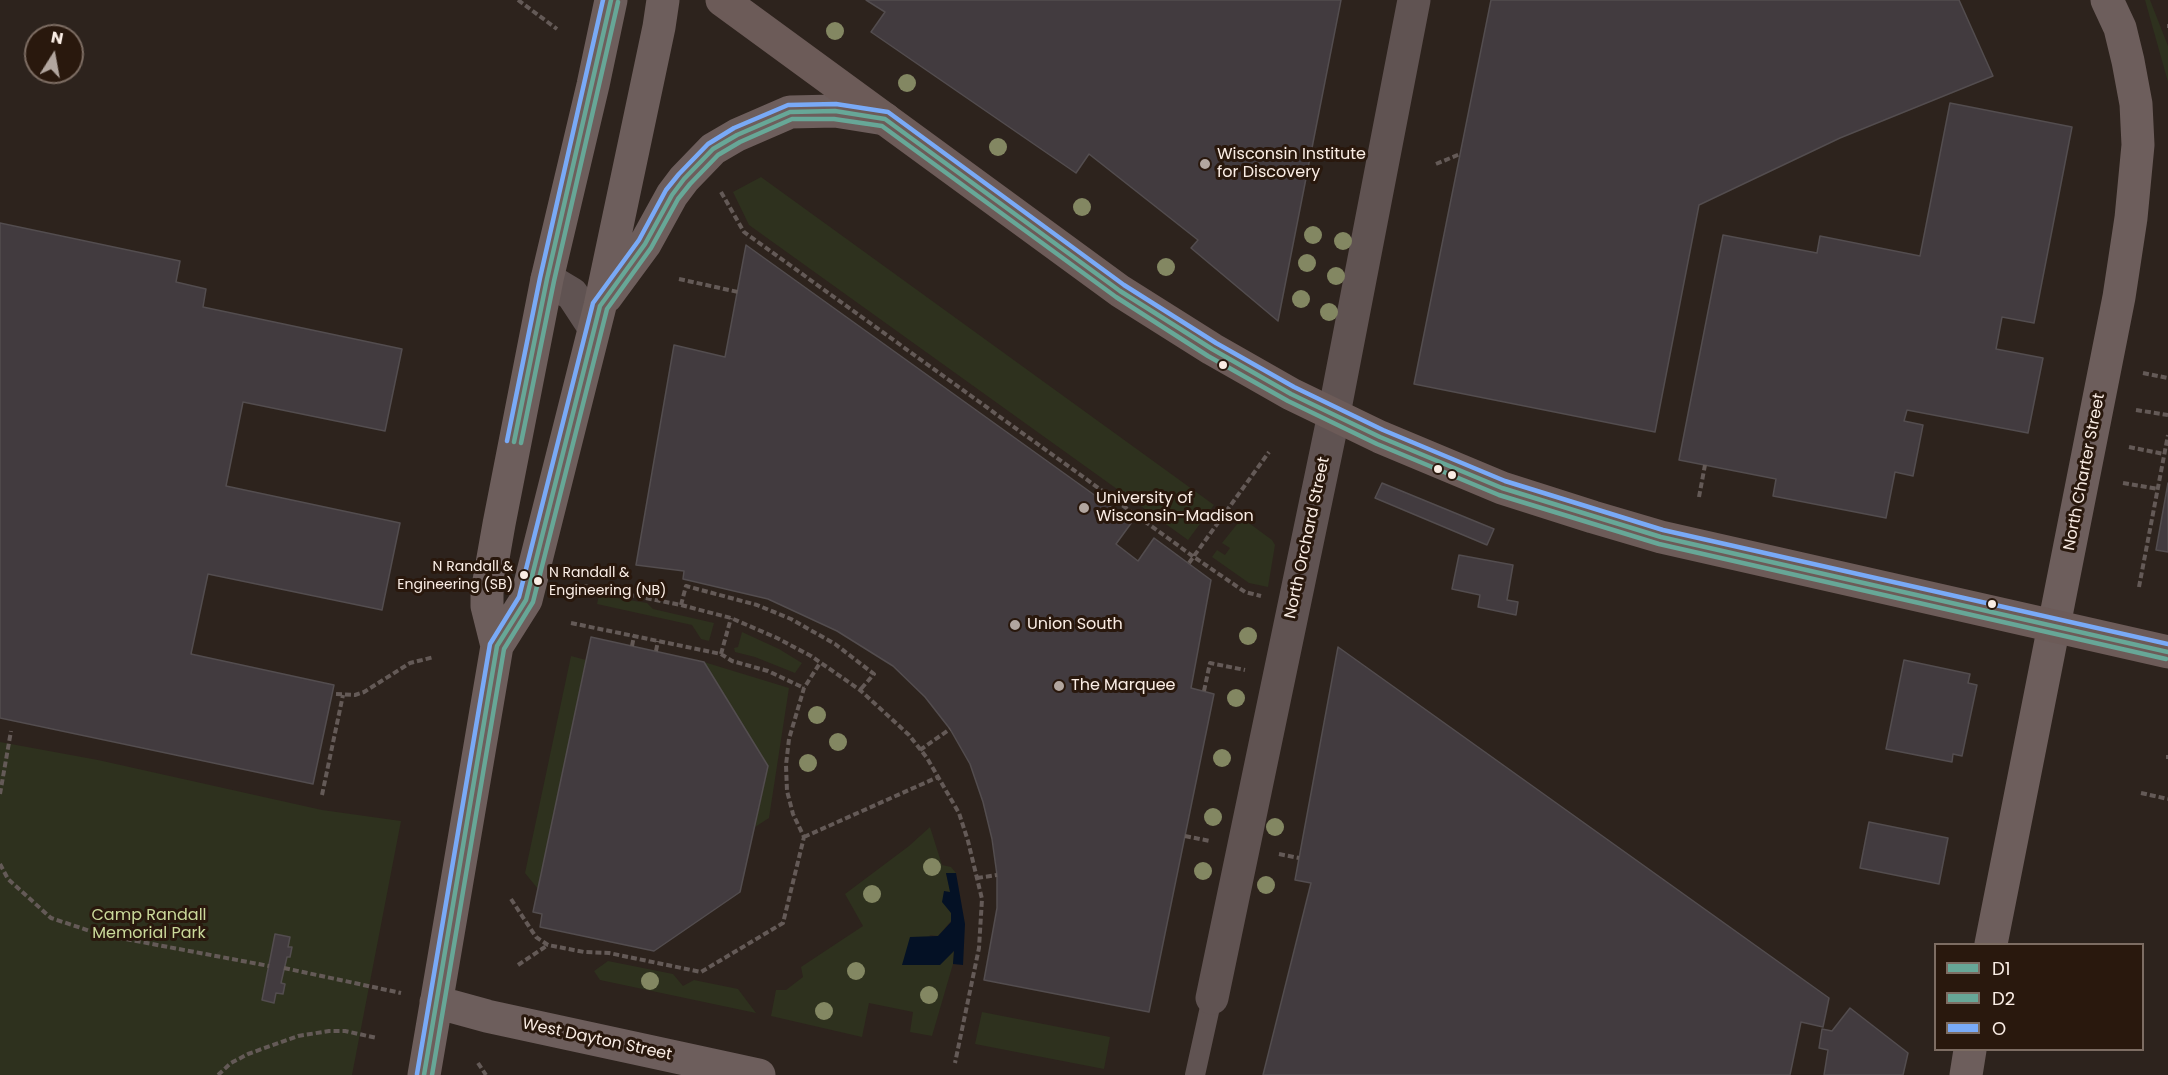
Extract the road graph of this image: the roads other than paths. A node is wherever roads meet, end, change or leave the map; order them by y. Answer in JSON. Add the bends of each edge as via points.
{"nodes":[{"id":1,"x":611,"y":0,"type":"edge"},
{"id":2,"x":663,"y":0,"type":"edge"},
{"id":3,"x":722,"y":0,"type":"edge"},
{"id":4,"x":1414,"y":0,"type":"edge"},
{"id":5,"x":2107,"y":0,"type":"edge"},
{"id":6,"x":885,"y":119,"type":"junction"},
{"id":7,"x":547,"y":279,"type":"junction"},
{"id":8,"x":596,"y":316,"type":"junction"},
{"id":9,"x":1334,"y":414,"type":"junction"},
{"id":10,"x":2054,"y":626,"type":"junction"},
{"id":11,"x":497,"y":646,"type":"junction"},
{"id":12,"x":2168,"y":652,"type":"edge"},
{"id":13,"x":1991,"y":943,"type":"edge"},
{"id":14,"x":1212,"y":998,"type":"joint"},
{"id":15,"x":436,"y":1002,"type":"junction"},
{"id":16,"x":1970,"y":1051,"type":"edge"},
{"id":17,"x":424,"y":1075,"type":"edge"},
{"id":18,"x":759,"y":1075,"type":"edge"},
{"id":19,"x":1196,"y":1075,"type":"edge"},
{"id":20,"x":1966,"y":1075,"type":"edge"}],
"edges":[{"from":1,"to":7,"type":"main road"},
{"from":2,"to":8,"type":"main road"},
{"from":3,"to":6,"type":"main road"},
{"from":4,"to":9,"type":"street","name":"North Orchard Street"},
{"from":5,"to":10,"type":"main road","name":"North Charter Street","via":[[2120,28],[2128,61],[2138,145],[2120,297]]},
{"from":6,"to":8,"type":"main road","via":[[835,111],[790,112],[713,149],[672,195],[645,244]]},
{"from":6,"to":9,"type":"main road","via":[[1120,291],[1212,349]]},
{"from":7,"to":8,"type":"street","via":[[572,294]]},
{"from":7,"to":11,"type":"main road","via":[[487,592]]},
{"from":8,"to":11,"type":"main road","via":[[526,600]]},
{"from":9,"to":10,"type":"main road","via":[[1502,488],[1593,518]]},
{"from":9,"to":14,"type":"street","name":"North Orchard Street"},
{"from":10,"to":12,"type":"main road"},
{"from":10,"to":13,"type":"main road","name":"North Charter Street"},
{"from":11,"to":15,"type":"main road"},
{"from":14,"to":19,"type":"lane","name":"North Orchard Street"},
{"from":15,"to":17,"type":"main road"},
{"from":15,"to":18,"type":"main road","name":"West Dayton Street"},
{"from":16,"to":20,"type":"main road"}]}
